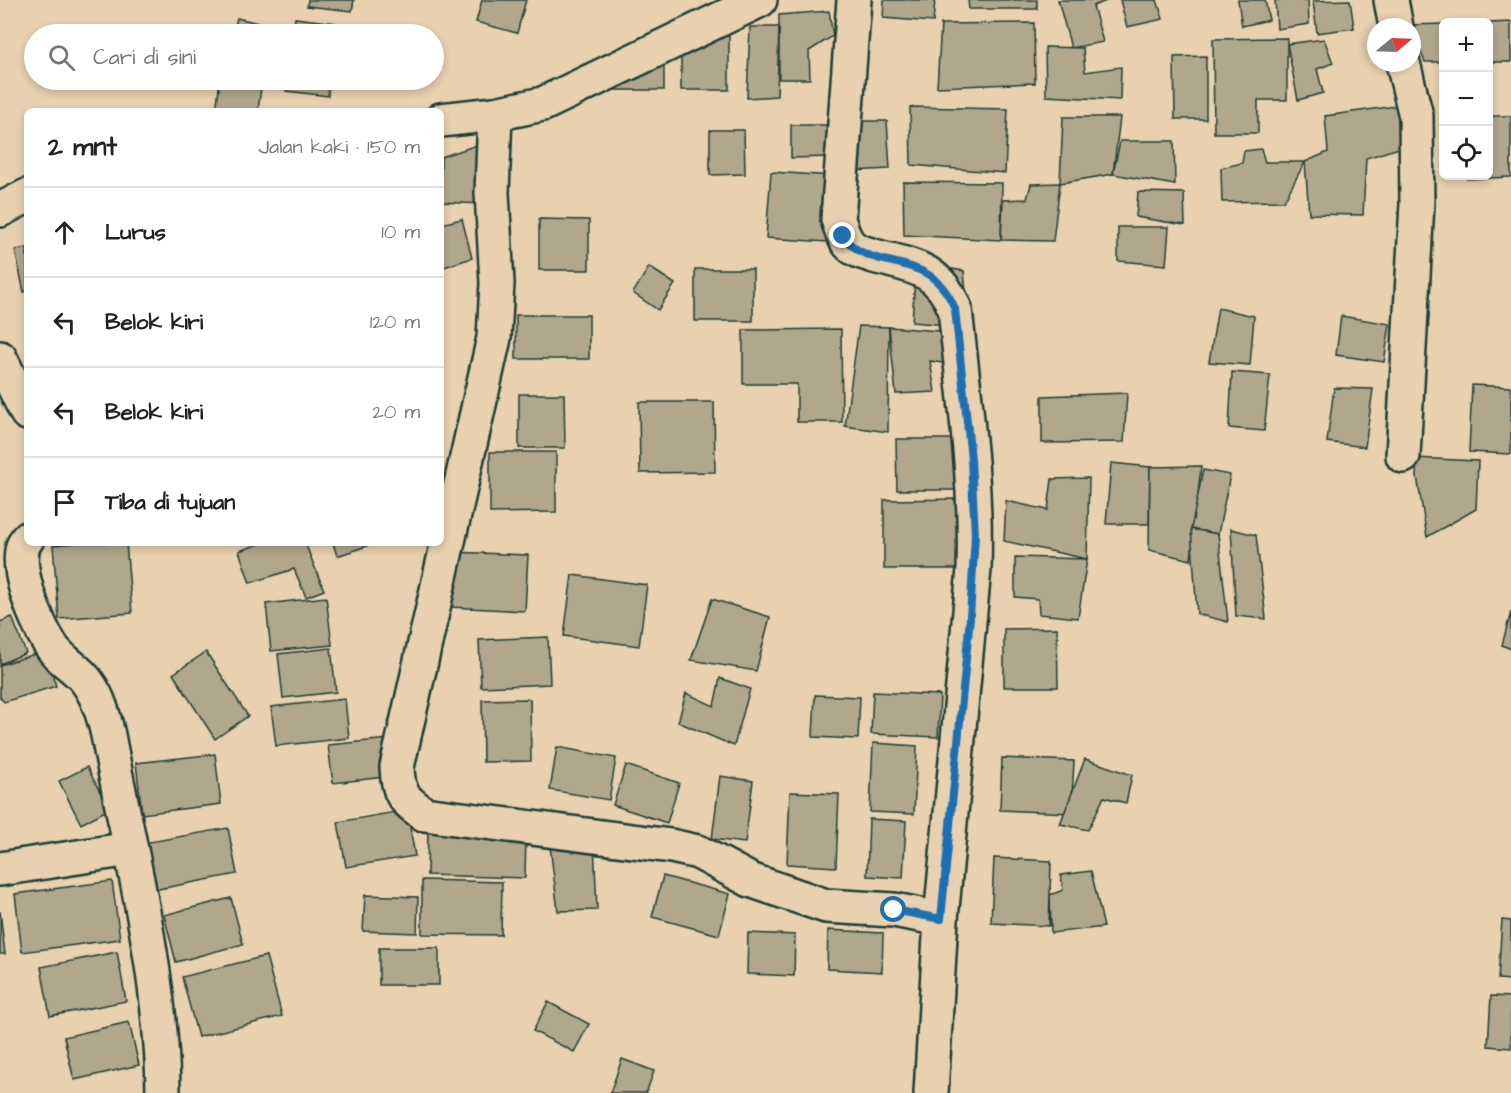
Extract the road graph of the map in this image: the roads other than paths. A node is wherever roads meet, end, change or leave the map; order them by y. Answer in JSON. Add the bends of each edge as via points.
{"nodes":[{"id":1,"x":760,"y":0,"type":"edge"},
{"id":2,"x":854,"y":0,"type":"edge"},
{"id":3,"x":1391,"y":0,"type":"edge"},
{"id":4,"x":1394,"y":18,"type":"edge"},
{"id":5,"x":1405,"y":72,"type":"edge"},
{"id":6,"x":495,"y":114,"type":"junction"},
{"id":7,"x":444,"y":120,"type":"edge"},
{"id":8,"x":24,"y":198,"type":"edge"},
{"id":9,"x":0,"y":210,"type":"edge"},
{"id":10,"x":0,"y":358,"type":"edge"},
{"id":11,"x":24,"y":407,"type":"edge"},
{"id":12,"x":1403,"y":456,"type":"dead end"},
{"id":13,"x":24,"y":546,"type":"edge"},
{"id":14,"x":130,"y":849,"type":"junction"},
{"id":15,"x":0,"y":869,"type":"edge"},
{"id":16,"x":941,"y":919,"type":"junction"},
{"id":17,"x":163,"y":1093,"type":"edge"},
{"id":18,"x":931,"y":1093,"type":"edge"}],
"edges":[{"from":1,"to":6,"type":"street","via":[[543,104]]},
{"from":2,"to":16,"type":"street","via":[[838,219],[851,246],[932,274],[951,298],[971,459],[974,569]]},
{"from":3,"to":4,"type":"street"},
{"from":5,"to":12,"type":"street","via":[[1416,116],[1417,204]]},
{"from":6,"to":7,"type":"street"},
{"from":6,"to":16,"type":"street","via":[[494,338],[397,767],[398,786],[406,801],[424,814],[689,850],[750,880],[826,906],[894,910]]},
{"from":8,"to":9,"type":"street"},
{"from":10,"to":11,"type":"street"},
{"from":13,"to":14,"type":"street","via":[[21,553],[33,612],[53,649],[87,682],[97,698]]},
{"from":14,"to":15,"type":"street"},
{"from":14,"to":17,"type":"street","via":[[159,1014]]},
{"from":16,"to":18,"type":"street"}]}
